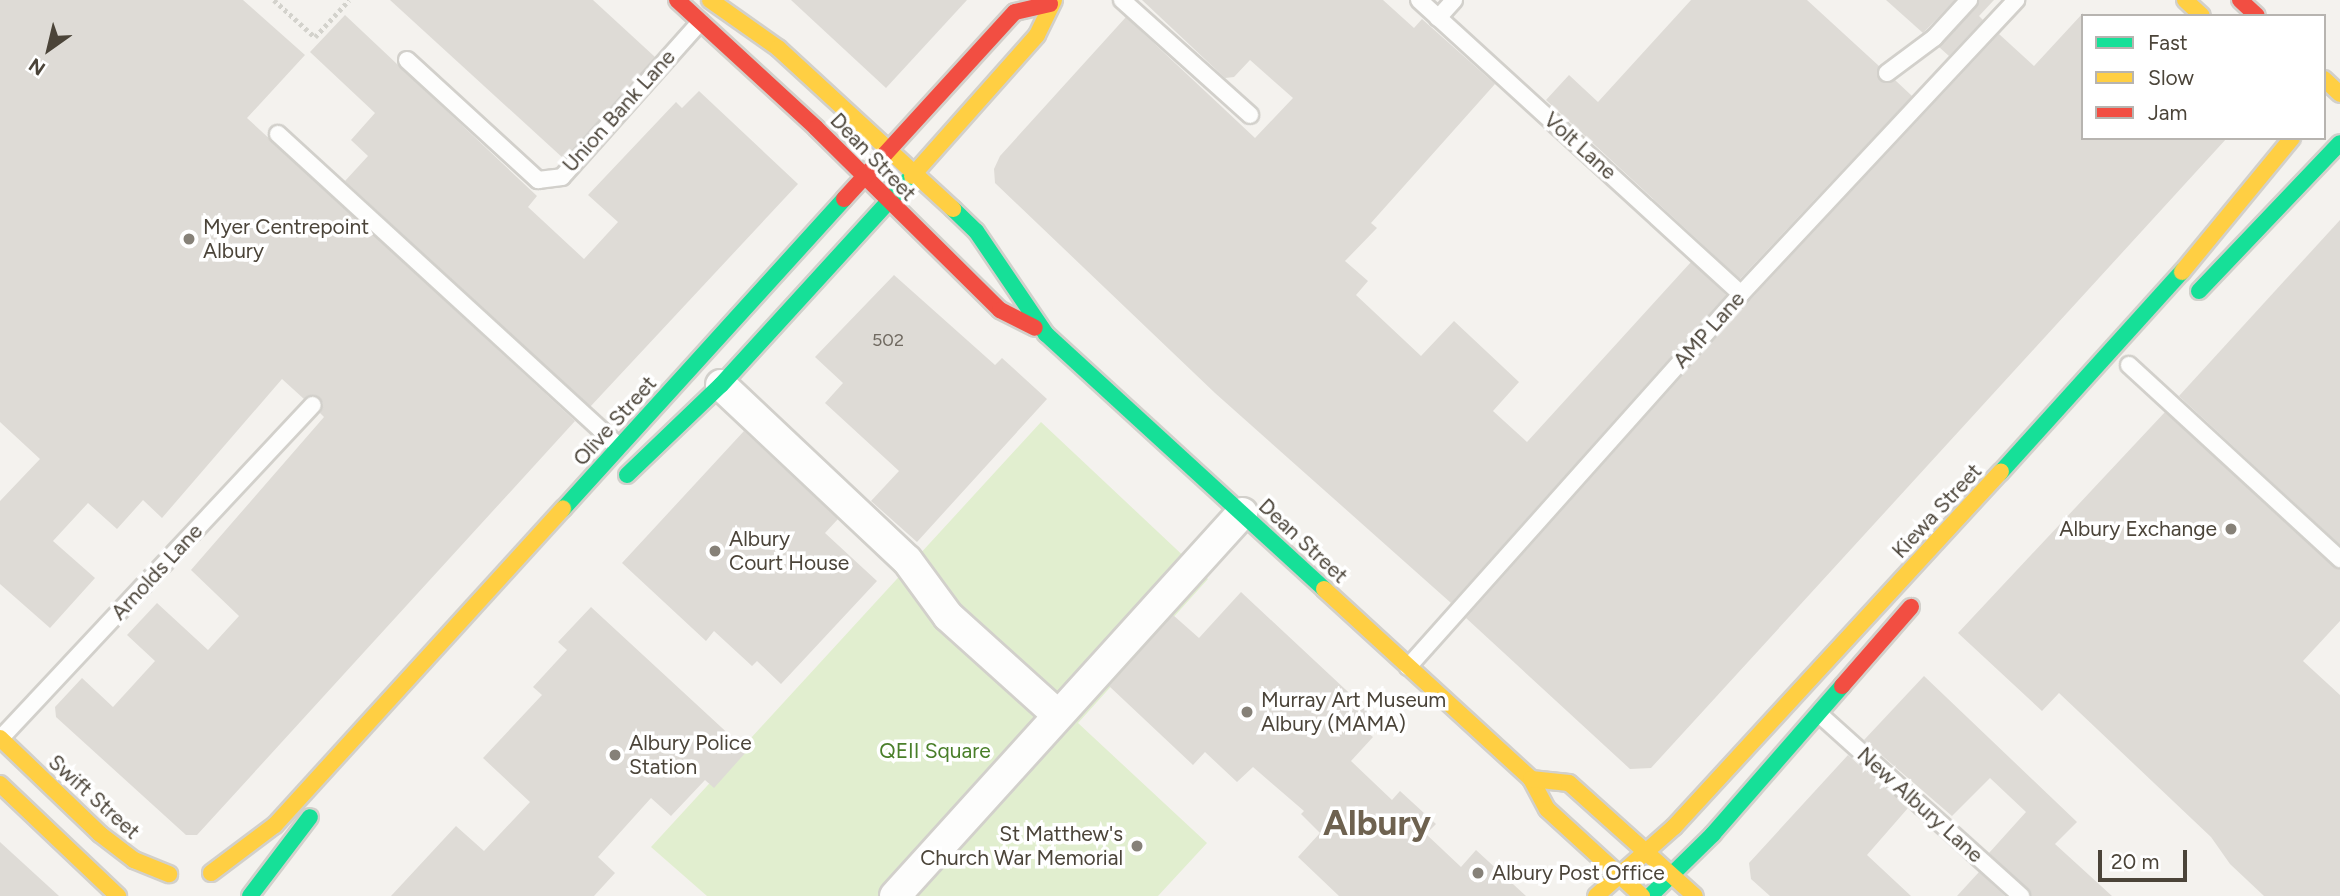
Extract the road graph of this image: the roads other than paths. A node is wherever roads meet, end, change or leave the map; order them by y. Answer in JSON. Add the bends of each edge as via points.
{"nodes":[{"id":1,"x":677,"y":0,"type":"edge"},
{"id":2,"x":710,"y":0,"type":"edge"},
{"id":3,"x":1122,"y":0,"type":"edge"},
{"id":4,"x":1419,"y":0,"type":"edge"},
{"id":5,"x":1454,"y":0,"type":"edge"},
{"id":6,"x":1969,"y":0,"type":"edge"},
{"id":7,"x":2016,"y":0,"type":"edge"},
{"id":8,"x":2185,"y":0,"type":"edge"},
{"id":9,"x":2240,"y":0,"type":"edge"},
{"id":10,"x":1049,"y":1,"type":"edge"},
{"id":11,"x":2200,"y":14,"type":"edge"},
{"id":12,"x":2255,"y":14,"type":"edge"},
{"id":13,"x":1437,"y":18,"type":"junction"},
{"id":14,"x":701,"y":22,"type":"junction"},
{"id":15,"x":407,"y":60,"type":"dead end"},
{"id":16,"x":1887,"y":73,"type":"dead end"},
{"id":17,"x":2326,"y":81,"type":"edge"},
{"id":18,"x":2340,"y":94,"type":"edge"},
{"id":19,"x":1250,"y":115,"type":"dead end"},
{"id":20,"x":2326,"y":129,"type":"edge"},
{"id":21,"x":278,"y":134,"type":"dead end"},
{"id":22,"x":2290,"y":140,"type":"edge"},
{"id":23,"x":2340,"y":142,"type":"edge"},
{"id":24,"x":889,"y":149,"type":"junction"},
{"id":25,"x":914,"y":172,"type":"junction"},
{"id":26,"x":862,"y":178,"type":"junction"},
{"id":27,"x":887,"y":203,"type":"junction"},
{"id":28,"x":1741,"y":293,"type":"junction"},
{"id":29,"x":2186,"y":304,"type":"dead end"},
{"id":30,"x":1046,"y":334,"type":"junction"},
{"id":31,"x":2113,"y":350,"type":"junction"},
{"id":32,"x":2129,"y":365,"type":"joint"},
{"id":33,"x":720,"y":385,"type":"junction"},
{"id":34,"x":313,"y":405,"type":"dead end"},
{"id":35,"x":620,"y":448,"type":"junction"},
{"id":36,"x":613,"y":489,"type":"dead end"},
{"id":37,"x":1242,"y":513,"type":"junction"},
{"id":38,"x":526,"y":550,"type":"junction"},
{"id":39,"x":2340,"y":559,"type":"edge"},
{"id":40,"x":542,"y":566,"type":"dead end"},
{"id":41,"x":1919,"y":598,"type":"dead end"},
{"id":42,"x":1408,"y":667,"type":"junction"},
{"id":43,"x":1797,"y":694,"type":"junction"},
{"id":44,"x":1819,"y":714,"type":"junction"},
{"id":45,"x":1058,"y":715,"type":"junction"},
{"id":46,"x":0,"y":739,"type":"edge"},
{"id":47,"x":1531,"y":779,"type":"junction"},
{"id":48,"x":0,"y":784,"type":"edge"},
{"id":49,"x":326,"y":800,"type":"dead end"},
{"id":50,"x":1648,"y":851,"type":"junction"},
{"id":51,"x":191,"y":872,"type":"junction"},
{"id":52,"x":1617,"y":873,"type":"junction"},
{"id":53,"x":1674,"y":876,"type":"junction"},
{"id":54,"x":153,"y":883,"type":"dead end"},
{"id":55,"x":118,"y":896,"type":"edge"},
{"id":56,"x":242,"y":896,"type":"edge"},
{"id":57,"x":250,"y":896,"type":"edge"},
{"id":58,"x":895,"y":896,"type":"edge"},
{"id":59,"x":1596,"y":896,"type":"edge"},
{"id":60,"x":1642,"y":896,"type":"edge"},
{"id":61,"x":1650,"y":896,"type":"edge"},
{"id":62,"x":1695,"y":896,"type":"edge"},
{"id":63,"x":2021,"y":896,"type":"edge"}],
"edges":[{"from":1,"to":14,"type":"street","name":"Dean Street"},
{"from":2,"to":24,"type":"street","name":"Dean Street","via":[[778,48]]},
{"from":3,"to":19,"type":"lane"},
{"from":4,"to":13,"type":"lane","name":"Volt Lane"},
{"from":5,"to":13,"type":"lane"},
{"from":6,"to":16,"type":"lane","via":[[1934,37]]},
{"from":7,"to":28,"type":"lane","name":"AMP Lane"},
{"from":8,"to":11,"type":"street"},
{"from":9,"to":12,"type":"street"},
{"from":10,"to":24,"type":"street","name":"Olive Street","via":[[1014,12]]},
{"from":10,"to":25,"type":"street","name":"Olive Street","via":[[1037,35]]},
{"from":13,"to":28,"type":"lane","name":"Volt Lane"},
{"from":14,"to":15,"type":"lane","name":"Union Bank Lane","via":[[562,177],[538,180]]},
{"from":14,"to":26,"type":"street","name":"Dean Street","via":[[816,128]]},
{"from":17,"to":18,"type":"street"},
{"from":20,"to":23,"type":"street"},
{"from":21,"to":35,"type":"lane"},
{"from":22,"to":31,"type":"street","name":"Kiewa Street","via":[[2208,244]]},
{"from":23,"to":29,"type":"street"},
{"from":24,"to":25,"type":"street","name":"Dean Street"},
{"from":24,"to":26,"type":"street","name":"Olive Street"},
{"from":25,"to":27,"type":"street","name":"Olive Street"},
{"from":25,"to":30,"type":"street","name":"Dean Street","via":[[976,231]]},
{"from":26,"to":27,"type":"street","name":"Dean Street"},
{"from":26,"to":35,"type":"street","name":"Olive Street"},
{"from":27,"to":30,"type":"street","name":"Dean Street","via":[[1000,310]]},
{"from":27,"to":33,"type":"street","name":"Olive Street"},
{"from":28,"to":42,"type":"lane","name":"AMP Lane"},
{"from":30,"to":37,"type":"street","name":"Dean Street"},
{"from":31,"to":32,"type":"street"},
{"from":31,"to":43,"type":"street","name":"Kiewa Street"},
{"from":32,"to":39,"type":"lane"},
{"from":33,"to":36,"type":"street","name":"Olive Street"},
{"from":33,"to":45,"type":"street","via":[[907,560],[948,616]]},
{"from":34,"to":46,"type":"lane","name":"Arnolds Lane"},
{"from":35,"to":38,"type":"street","name":"Olive Street"},
{"from":37,"to":42,"type":"street","name":"Dean Street"},
{"from":37,"to":45,"type":"street"},
{"from":38,"to":40,"type":"street"},
{"from":38,"to":51,"type":"street","name":"Olive Street","via":[[275,825]]},
{"from":41,"to":44,"type":"street"},
{"from":42,"to":47,"type":"street","name":"Dean Street"},
{"from":43,"to":44,"type":"street"},
{"from":43,"to":50,"type":"street","name":"Kiewa Street"},
{"from":44,"to":53,"type":"street"},
{"from":44,"to":63,"type":"lane","name":"New Albury Lane"},
{"from":45,"to":58,"type":"street"},
{"from":46,"to":51,"type":"street","name":"Swift Street","via":[[134,860]]},
{"from":47,"to":50,"type":"street","via":[[1569,783]]},
{"from":47,"to":52,"type":"street","name":"Dean Street","via":[[1547,809]]},
{"from":48,"to":55,"type":"street"},
{"from":49,"to":57,"type":"street","via":[[288,840]]},
{"from":50,"to":52,"type":"street","name":"Kiewa Street"},
{"from":50,"to":53,"type":"street"},
{"from":51,"to":54,"type":"street","name":"Olive Street"},
{"from":51,"to":56,"type":"street","name":"Swift Street"},
{"from":52,"to":59,"type":"street","name":"Kiewa Street"},
{"from":52,"to":60,"type":"street","name":"Dean Street"},
{"from":53,"to":61,"type":"street"},
{"from":53,"to":62,"type":"street"}]}
